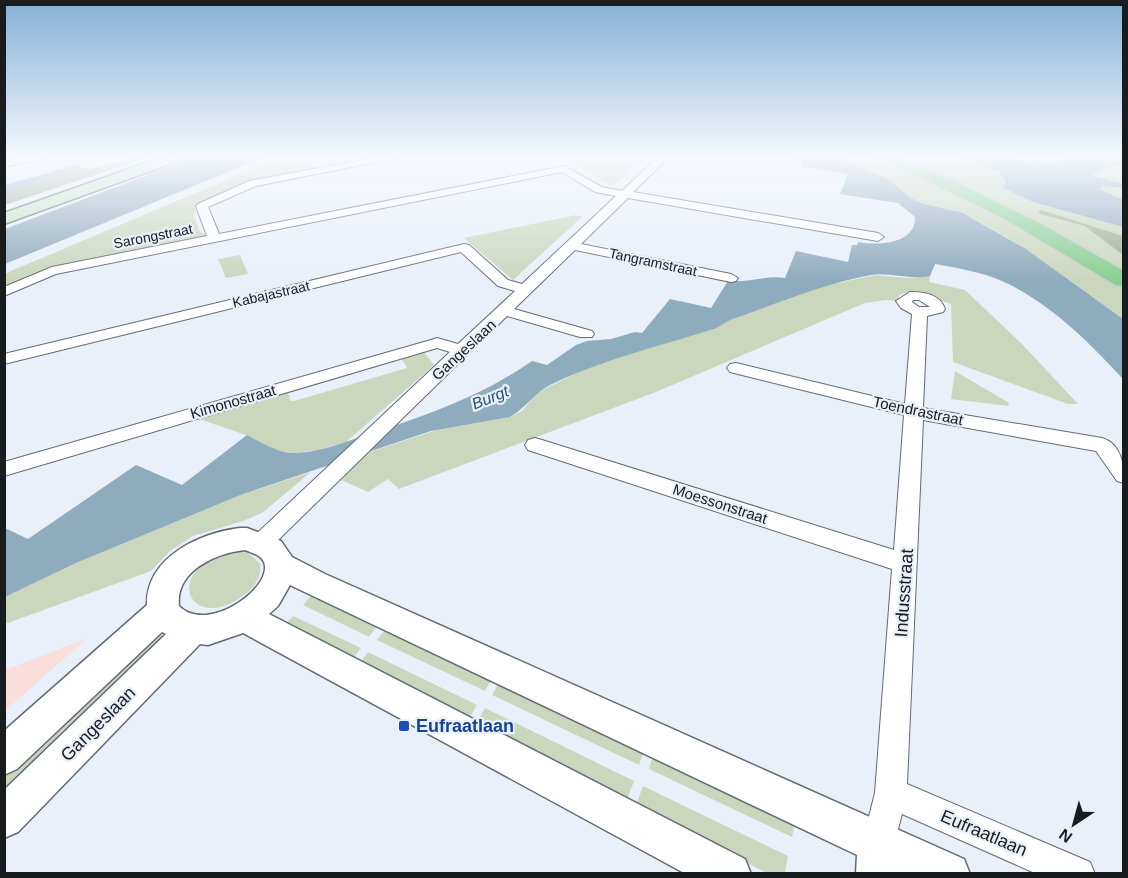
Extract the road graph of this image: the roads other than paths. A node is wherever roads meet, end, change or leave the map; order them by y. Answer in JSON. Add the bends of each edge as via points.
{"nodes":[{"id":1,"x":62,"y":198,"type":"edge"},
{"id":2,"x":220,"y":198,"type":"edge"},
{"id":3,"x":422,"y":198,"type":"edge"},
{"id":4,"x":621,"y":198,"type":"edge"},
{"id":5,"x":642,"y":198,"type":"edge"},
{"id":6,"x":977,"y":198,"type":"edge"},
{"id":7,"x":4,"y":219,"type":"edge"},
{"id":8,"x":878,"y":237,"type":"dead end"},
{"id":9,"x":215,"y":240,"type":"junction"},
{"id":10,"x":574,"y":246,"type":"junction"},
{"id":11,"x":731,"y":278,"type":"dead end"},
{"id":12,"x":1124,"y":280,"type":"edge"},
{"id":13,"x":526,"y":290,"type":"junction"},
{"id":14,"x":4,"y":292,"type":"edge"},
{"id":15,"x":505,"y":311,"type":"junction"},
{"id":16,"x":920,"y":311,"type":"dead end"},
{"id":17,"x":586,"y":334,"type":"dead end"},
{"id":18,"x":462,"y":351,"type":"junction"},
{"id":19,"x":4,"y":359,"type":"edge"},
{"id":20,"x":736,"y":368,"type":"dead end"},
{"id":21,"x":914,"y":412,"type":"junction"},
{"id":22,"x":535,"y":445,"type":"dead end"},
{"id":23,"x":4,"y":469,"type":"edge"},
{"id":24,"x":1124,"y":476,"type":"edge"},
{"id":25,"x":271,"y":553,"type":"junction"},
{"id":26,"x":906,"y":564,"type":"junction"},
{"id":27,"x":244,"y":617,"type":"junction"},
{"id":28,"x":177,"y":621,"type":"junction"},
{"id":29,"x":4,"y":756,"type":"edge"},
{"id":30,"x":891,"y":793,"type":"junction"},
{"id":31,"x":4,"y":818,"type":"edge"},
{"id":32,"x":878,"y":859,"type":"edge"},
{"id":33,"x":730,"y":873,"type":"edge"},
{"id":34,"x":949,"y":873,"type":"edge"},
{"id":35,"x":1078,"y":873,"type":"edge"}],
"edges":[{"from":1,"to":7,"type":"main road"},
{"from":2,"to":9,"type":"street","via":[[202,206]]},
{"from":3,"to":9,"type":"street","name":"Sarongstraat"},
{"from":4,"to":10,"type":"street","name":"Gangeslaan"},
{"from":5,"to":8,"type":"street","name":"Sarongstraat"},
{"from":6,"to":12,"type":"main road","via":[[1081,252]]},
{"from":9,"to":14,"type":"street","name":"Sarongstraat","via":[[52,271]]},
{"from":10,"to":11,"type":"street","name":"Tangramstraat"},
{"from":10,"to":13,"type":"street","name":"Gangeslaan"},
{"from":13,"to":15,"type":"street","name":"Gangeslaan"},
{"from":13,"to":19,"type":"street","name":"Kabajastraat","via":[[502,283],[464,248]]},
{"from":15,"to":17,"type":"street"},
{"from":15,"to":18,"type":"street","name":"Gangeslaan"},
{"from":16,"to":21,"type":"street","name":"Indusstraat"},
{"from":18,"to":23,"type":"street","name":"Kimonostraat","via":[[437,343]]},
{"from":18,"to":25,"type":"street","name":"Gangeslaan","via":[[330,478]]},
{"from":20,"to":21,"type":"street","name":"Toendrastraat"},
{"from":21,"to":24,"type":"street","name":"Toendrastraat","via":[[1102,445]]},
{"from":21,"to":26,"type":"street","name":"Indusstraat"},
{"from":22,"to":26,"type":"street","name":"Moessonstraat"},
{"from":25,"to":27,"type":"street","via":[[280,581]]},
{"from":25,"to":28,"type":"street","via":[[247,539],[211,545],[194,555],[178,567],[162,597]]},
{"from":25,"to":32,"type":"street","via":[[314,583]]},
{"from":26,"to":30,"type":"street","name":"Indusstraat"},
{"from":27,"to":28,"type":"street","via":[[218,628]]},
{"from":27,"to":33,"type":"street"},
{"from":28,"to":29,"type":"street"},
{"from":28,"to":31,"type":"street","name":"Gangeslaan"},
{"from":30,"to":32,"type":"street","name":"Indusstraat"},
{"from":30,"to":35,"type":"street","name":"Eufraatlaan"},
{"from":32,"to":34,"type":"street"}]}
